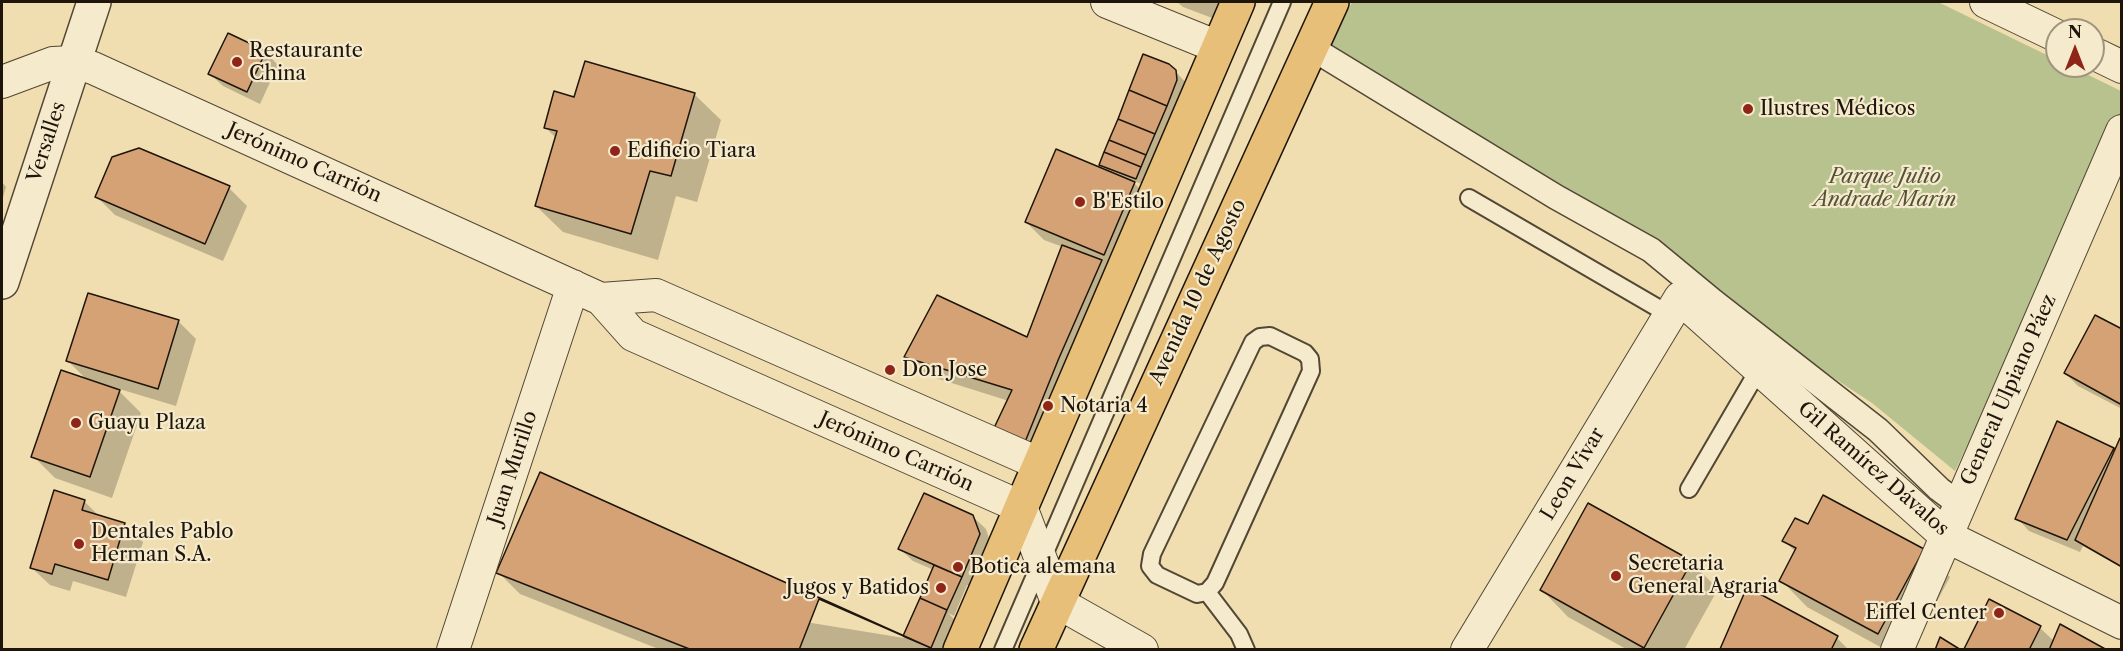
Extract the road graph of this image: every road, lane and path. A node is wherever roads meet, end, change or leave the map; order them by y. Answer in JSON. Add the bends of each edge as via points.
{"nodes":[{"id":1,"x":94,"y":2,"type":"edge"},
{"id":2,"x":1107,"y":2,"type":"edge"},
{"id":3,"x":1238,"y":2,"type":"edge"},
{"id":4,"x":1282,"y":2,"type":"edge"},
{"id":5,"x":1332,"y":2,"type":"edge"},
{"id":6,"x":1986,"y":2,"type":"edge"},
{"id":7,"x":2045,"y":30,"type":"edge"},
{"id":8,"x":1218,"y":47,"type":"junction"},
{"id":9,"x":1310,"y":47,"type":"junction"},
{"id":10,"x":2105,"y":59,"type":"edge"},
{"id":11,"x":74,"y":62,"type":"junction"},
{"id":12,"x":2121,"y":67,"type":"edge"},
{"id":13,"x":2,"y":82,"type":"edge"},
{"id":14,"x":2121,"y":131,"type":"edge"},
{"id":15,"x":1469,"y":198,"type":"dead end"},
{"id":16,"x":2,"y":282,"type":"edge"},
{"id":17,"x":573,"y":286,"type":"junction"},
{"id":18,"x":601,"y":299,"type":"junction"},
{"id":19,"x":1675,"y":306,"type":"junction"},
{"id":20,"x":1759,"y":369,"type":"junction"},
{"id":21,"x":1040,"y":464,"type":"junction"},
{"id":22,"x":1689,"y":489,"type":"dead end"},
{"id":23,"x":1959,"y":504,"type":"junction"},
{"id":24,"x":1021,"y":507,"type":"junction"},
{"id":25,"x":1946,"y":536,"type":"junction"},
{"id":26,"x":1041,"y":559,"type":"junction"},
{"id":27,"x":1207,"y":592,"type":"junction"},
{"id":28,"x":1057,"y":602,"type":"junction"},
{"id":29,"x":2121,"y":623,"type":"edge"},
{"id":30,"x":453,"y":650,"type":"edge"},
{"id":31,"x":960,"y":650,"type":"edge"},
{"id":32,"x":1003,"y":650,"type":"edge"},
{"id":33,"x":1036,"y":650,"type":"edge"},
{"id":34,"x":1142,"y":650,"type":"edge"},
{"id":35,"x":1246,"y":650,"type":"edge"},
{"id":36,"x":1467,"y":650,"type":"edge"},
{"id":37,"x":1897,"y":650,"type":"edge"}],
"edges":[{"from":1,"to":11,"type":"street","name":"Versalles"},
{"from":2,"to":8,"type":"street"},
{"from":3,"to":8,"type":"main road"},
{"from":4,"to":26,"type":"lane"},
{"from":5,"to":9,"type":"main road","name":"Avenida 10 de Agosto"},
{"from":6,"to":7,"type":"street"},
{"from":8,"to":21,"type":"main road"},
{"from":9,"to":23,"type":"street","via":[[1651,250],[1878,430]]},
{"from":9,"to":28,"type":"main road","name":"Avenida 10 de Agosto"},
{"from":10,"to":12,"type":"street"},
{"from":11,"to":13,"type":"street","name":"Jerónimo Carrión","via":[[53,63]]},
{"from":11,"to":16,"type":"street","name":"Versalles"},
{"from":11,"to":17,"type":"street","name":"Jerónimo Carrión"},
{"from":14,"to":23,"type":"street","name":"General Ulpiano Páez"},
{"from":15,"to":19,"type":"lane"},
{"from":17,"to":18,"type":"street","name":"Jerónimo Carrión"},
{"from":17,"to":30,"type":"street","name":"Juan Murillo"},
{"from":18,"to":21,"type":"street","name":"Jerónimo Carrión","via":[[656,295]]},
{"from":18,"to":24,"type":"street","name":"Jerónimo Carrión","via":[[633,335]]},
{"from":19,"to":20,"type":"street","name":"Gil Ramírez Dávalos"},
{"from":19,"to":36,"type":"street","name":"Leon Vivar"},
{"from":20,"to":22,"type":"lane"},
{"from":20,"to":25,"type":"street","name":"Gil Ramírez Dávalos"},
{"from":21,"to":24,"type":"main road"},
{"from":23,"to":25,"type":"street","name":"General Ulpiano Páez"},
{"from":24,"to":26,"type":"street"},
{"from":24,"to":31,"type":"main road"},
{"from":25,"to":29,"type":"street","name":"Gil Ramírez Dávalos"},
{"from":25,"to":37,"type":"street","name":"General Ulpiano Páez"},
{"from":26,"to":28,"type":"street"},
{"from":26,"to":32,"type":"lane"},
{"from":27,"to":27,"type":"lane","via":[[1215,583],[1311,370],[1305,352],[1270,336],[1253,342],[1152,554],[1150,566],[1156,575],[1197,594]]},
{"from":27,"to":35,"type":"lane","via":[[1239,634]]},
{"from":28,"to":33,"type":"main road","name":"Avenida 10 de Agosto"},
{"from":28,"to":34,"type":"street"}]}
